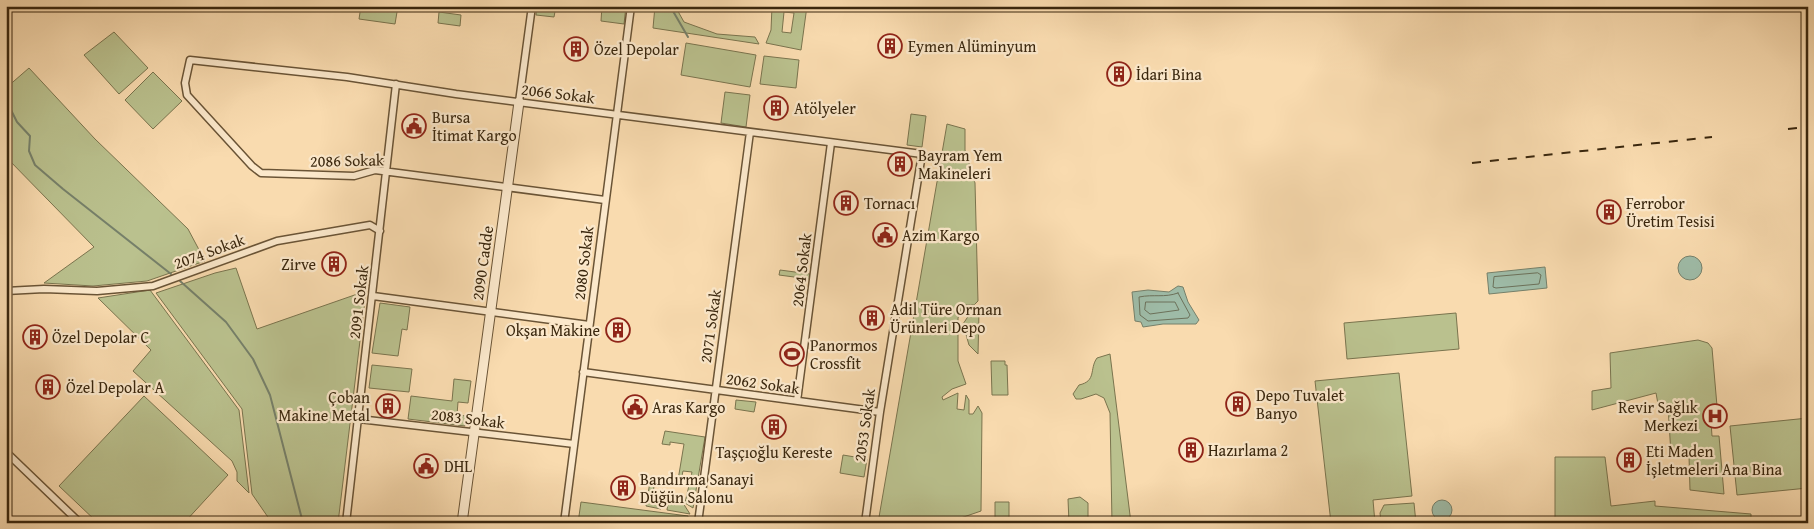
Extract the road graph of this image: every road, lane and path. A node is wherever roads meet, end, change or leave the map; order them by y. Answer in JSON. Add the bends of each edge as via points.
{"nodes":[{"id":1,"x":532,"y":6,"type":"edge"},
{"id":2,"x":631,"y":6,"type":"edge"},
{"id":3,"x":190,"y":60,"type":"joint"},
{"id":4,"x":396,"y":84,"type":"junction"},
{"id":5,"x":519,"y":102,"type":"junction"},
{"id":6,"x":616,"y":115,"type":"junction"},
{"id":7,"x":750,"y":132,"type":"junction"},
{"id":8,"x":831,"y":143,"type":"junction"},
{"id":9,"x":922,"y":154,"type":"joint"},
{"id":10,"x":387,"y":172,"type":"junction"},
{"id":11,"x":507,"y":188,"type":"junction"},
{"id":12,"x":605,"y":200,"type":"junction"},
{"id":13,"x":380,"y":231,"type":"junction"},
{"id":14,"x":6,"y":292,"type":"edge"},
{"id":15,"x":373,"y":296,"type":"junction"},
{"id":16,"x":491,"y":312,"type":"junction"},
{"id":17,"x":589,"y":325,"type":"junction"},
{"id":18,"x":583,"y":372,"type":"junction"},
{"id":19,"x":715,"y":390,"type":"junction"},
{"id":20,"x":797,"y":401,"type":"junction"},
{"id":21,"x":880,"y":412,"type":"junction"},
{"id":22,"x":359,"y":419,"type":"junction"},
{"id":23,"x":474,"y":432,"type":"junction"},
{"id":24,"x":574,"y":444,"type":"junction"},
{"id":25,"x":6,"y":452,"type":"edge"},
{"id":26,"x":80,"y":523,"type":"edge"},
{"id":27,"x":346,"y":523,"type":"edge"},
{"id":28,"x":462,"y":523,"type":"edge"},
{"id":29,"x":564,"y":523,"type":"edge"},
{"id":30,"x":698,"y":523,"type":"edge"},
{"id":31,"x":864,"y":523,"type":"edge"}],
"edges":[{"from":1,"to":5,"type":"street","name":"2090 Cadde"},
{"from":2,"to":6,"type":"street","name":"2080 Sokak"},
{"from":3,"to":4,"type":"street","name":"2066 Sokak"},
{"from":3,"to":10,"type":"street","name":"2086 Sokak","via":[[185,83],[188,96],[258,171],[354,176],[371,171]]},
{"from":4,"to":5,"type":"street","name":"2066 Sokak"},
{"from":4,"to":10,"type":"street","name":"2091 Sokak"},
{"from":5,"to":6,"type":"street","name":"2066 Sokak"},
{"from":5,"to":11,"type":"street","name":"2090 Cadde"},
{"from":6,"to":7,"type":"street","name":"2066 Sokak"},
{"from":6,"to":12,"type":"street","name":"2080 Sokak"},
{"from":7,"to":8,"type":"street","name":"2066 Sokak"},
{"from":7,"to":19,"type":"street","name":"2071 Sokak"},
{"from":8,"to":9,"type":"street","name":"2066 Sokak"},
{"from":8,"to":20,"type":"street","name":"2064 Sokak"},
{"from":9,"to":21,"type":"street","name":"2053 Sokak"},
{"from":10,"to":11,"type":"street","name":"2086 Sokak"},
{"from":10,"to":13,"type":"street","name":"2091 Sokak"},
{"from":11,"to":12,"type":"street","name":"2086 Sokak"},
{"from":11,"to":16,"type":"street","name":"2090 Cadde"},
{"from":12,"to":17,"type":"street","name":"2080 Sokak"},
{"from":13,"to":14,"type":"street","name":"2074 Sokak","via":[[370,225],[286,239],[153,286],[96,291],[44,289]]},
{"from":13,"to":15,"type":"street","name":"2091 Sokak"},
{"from":15,"to":16,"type":"street"},
{"from":15,"to":22,"type":"street","name":"2091 Sokak"},
{"from":16,"to":17,"type":"street"},
{"from":16,"to":23,"type":"street","name":"2090 Cadde"},
{"from":17,"to":18,"type":"street","name":"2080 Sokak"},
{"from":18,"to":19,"type":"street","name":"2062 Sokak"},
{"from":18,"to":24,"type":"street","name":"2080 Sokak"},
{"from":19,"to":20,"type":"street","name":"2062 Sokak"},
{"from":19,"to":30,"type":"street","name":"2071 Sokak"},
{"from":20,"to":21,"type":"street","name":"2062 Sokak"},
{"from":21,"to":31,"type":"street","name":"2053 Sokak"},
{"from":22,"to":23,"type":"street","name":"2083 Sokak"},
{"from":22,"to":27,"type":"street","name":"2091 Sokak"},
{"from":23,"to":24,"type":"street","name":"2083 Sokak"},
{"from":23,"to":28,"type":"street","name":"2090 Cadde"},
{"from":24,"to":29,"type":"street","name":"2080 Sokak"},
{"from":25,"to":26,"type":"street"}]}
